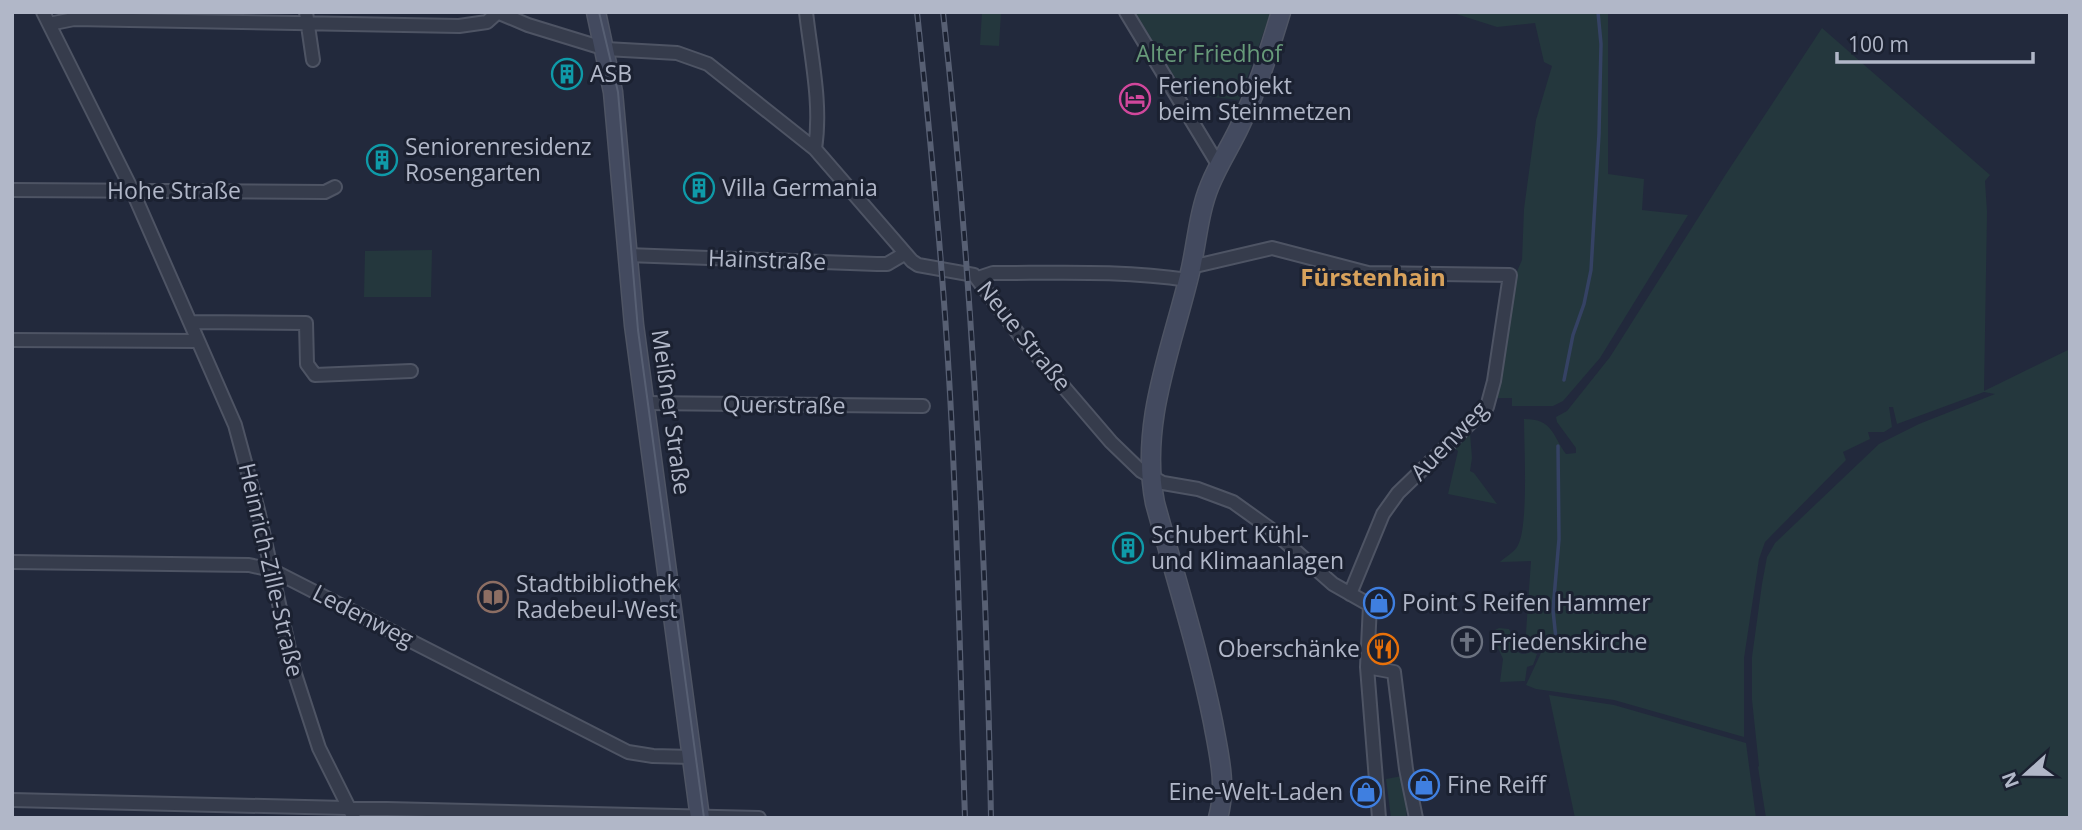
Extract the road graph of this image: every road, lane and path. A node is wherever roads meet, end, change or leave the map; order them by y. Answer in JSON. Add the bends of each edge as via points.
{"nodes":[{"id":1,"x":497,"y":12,"type":"edge"},
{"id":2,"x":596,"y":12,"type":"edge"},
{"id":3,"x":806,"y":12,"type":"edge"},
{"id":4,"x":1126,"y":12,"type":"edge"},
{"id":5,"x":1281,"y":12,"type":"edge"},
{"id":6,"x":46,"y":18,"type":"edge"},
{"id":7,"x":307,"y":18,"type":"edge"},
{"id":8,"x":606,"y":49,"type":"junction"},
{"id":9,"x":313,"y":60,"type":"dead end"},
{"id":10,"x":815,"y":149,"type":"junction"},
{"id":11,"x":1219,"y":166,"type":"junction"},
{"id":12,"x":335,"y":187,"type":"dead end"},
{"id":13,"x":12,"y":190,"type":"edge"},
{"id":14,"x":132,"y":190,"type":"junction"},
{"id":15,"x":904,"y":254,"type":"junction"},
{"id":16,"x":627,"y":255,"type":"junction"},
{"id":17,"x":1189,"y":273,"type":"junction"},
{"id":18,"x":978,"y":278,"type":"junction"},
{"id":19,"x":190,"y":322,"type":"junction"},
{"id":20,"x":12,"y":340,"type":"edge"},
{"id":21,"x":198,"y":341,"type":"junction"},
{"id":22,"x":411,"y":371,"type":"dead end"},
{"id":23,"x":644,"y":403,"type":"junction"},
{"id":24,"x":923,"y":406,"type":"dead end"},
{"id":25,"x":1150,"y":478,"type":"junction"},
{"id":26,"x":12,"y":562,"type":"edge"},
{"id":27,"x":272,"y":570,"type":"junction"},
{"id":28,"x":1350,"y":594,"type":"junction"},
{"id":29,"x":1367,"y":667,"type":"junction"},
{"id":30,"x":692,"y":757,"type":"junction"},
{"id":31,"x":12,"y":800,"type":"edge"},
{"id":32,"x":166,"y":811,"type":"edge"},
{"id":33,"x":352,"y":813,"type":"edge"},
{"id":34,"x":700,"y":817,"type":"edge"},
{"id":35,"x":760,"y":818,"type":"edge"},
{"id":36,"x":1218,"y":818,"type":"edge"},
{"id":37,"x":1380,"y":818,"type":"edge"},
{"id":38,"x":1416,"y":818,"type":"edge"}],
"edges":[{"from":1,"to":7,"type":"street","via":[[487,22],[459,26]]},
{"from":1,"to":8,"type":"street","name":"Neue Straße"},
{"from":2,"to":8,"type":"street","name":"Meißner Straße"},
{"from":3,"to":10,"type":"street","via":[[817,107]]},
{"from":4,"to":11,"type":"street"},
{"from":5,"to":11,"type":"street","via":[[1245,115]]},
{"from":6,"to":7,"type":"street"},
{"from":6,"to":14,"type":"street","name":"Heinrich-Zille-Straße"},
{"from":7,"to":9,"type":"street"},
{"from":8,"to":10,"type":"street","name":"Neue Straße","via":[[677,53],[708,64]]},
{"from":8,"to":16,"type":"street","name":"Meißner Straße"},
{"from":10,"to":15,"type":"street","name":"Neue Straße"},
{"from":11,"to":17,"type":"street","via":[[1203,205]]},
{"from":12,"to":14,"type":"street","name":"Hohe Straße","via":[[325,192]]},
{"from":13,"to":14,"type":"street","name":"Hohe Straße"},
{"from":14,"to":19,"type":"street","name":"Heinrich-Zille-Straße"},
{"from":15,"to":16,"type":"street","name":"Hainstraße","via":[[887,264]]},
{"from":15,"to":18,"type":"street","name":"Neue Straße","via":[[918,265]]},
{"from":16,"to":23,"type":"street","name":"Meißner Straße"},
{"from":17,"to":18,"type":"street","via":[[993,273]]},
{"from":17,"to":25,"type":"street","via":[[1153,413]]},
{"from":17,"to":28,"type":"street","name":"Auenweg","via":[[1272,248],[1368,273],[1510,275],[1487,407],[1383,513]]},
{"from":18,"to":25,"type":"street","name":"Neue Straße","via":[[1020,336],[1111,442]]},
{"from":19,"to":21,"type":"street","name":"Heinrich-Zille-Straße"},
{"from":19,"to":22,"type":"street","via":[[306,323],[307,363],[316,375]]},
{"from":20,"to":21,"type":"street"},
{"from":21,"to":27,"type":"street","name":"Heinrich-Zille-Straße","via":[[235,425]]},
{"from":23,"to":24,"type":"street","name":"Querstraße"},
{"from":23,"to":30,"type":"street","name":"Meißner Straße"},
{"from":25,"to":28,"type":"street","name":"Neue Straße","via":[[1233,502]]},
{"from":25,"to":36,"type":"street","via":[[1201,662],[1224,780]]},
{"from":26,"to":27,"type":"street","name":"Ledenweg","via":[[249,565]]},
{"from":27,"to":30,"type":"street","name":"Ledenweg","via":[[628,752]]},
{"from":27,"to":33,"type":"street","name":"Heinrich-Zille-Straße","via":[[294,671],[315,737]]},
{"from":28,"to":29,"type":"street","name":"Neue Straße","via":[[1370,605]]},
{"from":29,"to":37,"type":"street"},
{"from":29,"to":38,"type":"street","via":[[1394,672]]},
{"from":30,"to":34,"type":"street","name":"Meißner Straße"},
{"from":31,"to":32,"type":"street"},
{"from":32,"to":33,"type":"street"},
{"from":33,"to":34,"type":"street"},
{"from":34,"to":35,"type":"street"}]}
